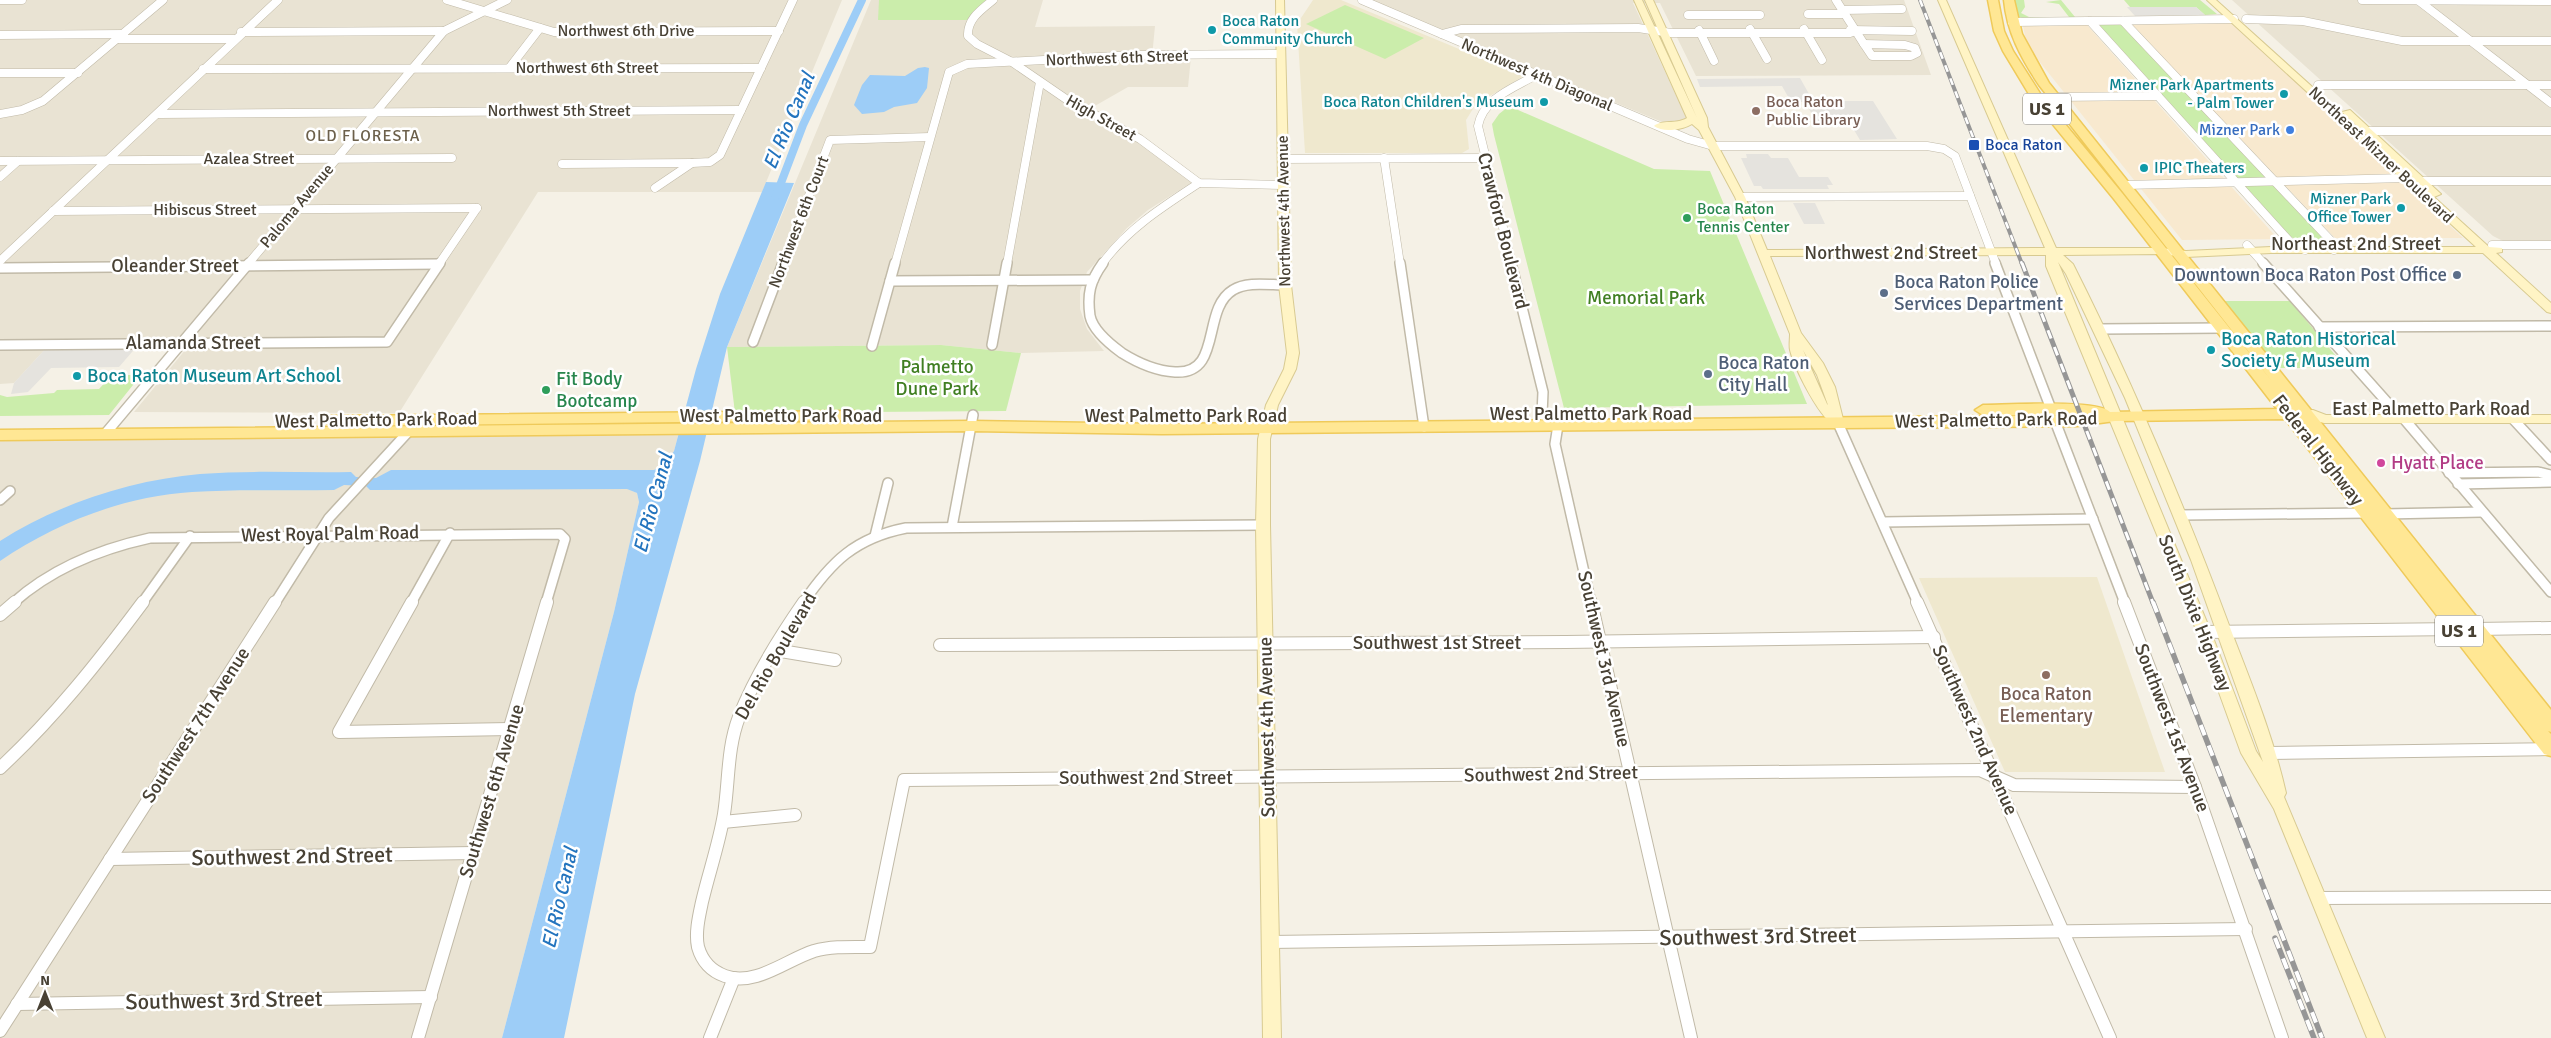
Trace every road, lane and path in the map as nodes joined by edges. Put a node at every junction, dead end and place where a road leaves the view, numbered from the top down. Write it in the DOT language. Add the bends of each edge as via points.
graph roads {
  1 [pos="0,0"];
  2 [pos="22,0"];
  3 [pos="163,0"];
  4 [pos="277,0"];
  5 [pos="448,0"];
  6 [pos="507,0"];
  7 [pos="794,0"];
  8 [pos="993,0"];
  9 [pos="1280,0"];
  10 [pos="1362,0"];
  11 [pos="1388,0"];
  12 [pos="1638,0"];
  13 [pos="1649,0"];
  14 [pos="1836,0"];
  15 [pos="1942,0"];
  16 [pos="2009,0"];
  17 [pos="2211,0"];
  18 [pos="2225,0"];
  19 [pos="2362,0"];
  20 [pos="2419,1"];
  21 [pos="2551,1"];
  22 [pos="1994,5"];
  23 [pos="1902,9"];
  24 [pos="485,11"];
  25 [pos="1389,12"];
  26 [pos="1844,12"];
  27 [pos="1808,14"];
  28 [pos="1688,15"];
  29 [pos="1717,15"];
  30 [pos="1760,15"];
  31 [pos="2246,19"];
  32 [pos="2234,20"];
  33 [pos="2090,21"];
  34 [pos="2123,21"];
  35 [pos="2012,22"];
  36 [pos="540,28"];
  37 [pos="1724,28"];
  38 [pos="1650,29"];
  39 [pos="444,31"];
  40 [pos="779,31"];
  41 [pos="1662,31"];
  42 [pos="1700,31"];
  43 [pos="1752,31"];
  44 [pos="1805,31"];
  45 [pos="1856,31"];
  46 [pos="1912,31"];
  47 [pos="2000,31"];
  48 [pos="241,32"];
  49 [pos="124,34"];
  50 [pos="1442,34"];
  51 [pos="0,35"];
  52 [pos="117,39"];
  53 [pos="234,39"];
  54 [pos="2019,41"];
  55 [pos="2472,41"];
  56 [pos="2551,41"];
  57 [pos="1864,44"];
  58 [pos="1280,54"];
  59 [pos="1767,59"];
  60 [pos="1822,60"];
  61 [pos="1714,61"];
  62 [pos="1012,62"];
  63 [pos="510,67"];
  64 [pos="413,68"];
  65 [pos="761,68"];
  66 [pos="204,69"];
  67 [pos="78,72"];
  68 [pos="0,73"];
  69 [pos="2293,74"];
  70 [pos="1536,75"];
  71 [pos="1040,82"];
  72 [pos="2528,85"];
  73 [pos="2551,85"];
  74 [pos="2318,86"];
  75 [pos="2158,96"];
  76 [pos="2054,97"];
  77 [pos="2332,98"];
  78 [pos="2551,103"];
  79 [pos="741,110"];
  80 [pos="376,112"];
  81 [pos="0,114"];
  82 [pos="159,114"];
  83 [pos="2336,115"];
  84 [pos="1692,119"];
  85 [pos="1659,126"];
  86 [pos="1703,128"];
  87 [pos="2369,131"];
  88 [pos="2551,131"];
  89 [pos="930,137"];
  90 [pos="1713,146"];
  91 [pos="452,158"];
  92 [pos="1384,158"];
  93 [pos="1485,158"];
  94 [pos="337,159"];
  95 [pos="1282,159"];
  96 [pos="0,161"];
  97 [pos="18,161"];
  98 [pos="106,161"];
  99 [pos="692,163"];
  100 [pos="562,164"];
  101 [pos="0,178"];
  102 [pos="2405,178"];
  103 [pos="2423,181"];
  104 [pos="2551,181"];
  105 [pos="2275,182"];
  106 [pos="1199,183"];
  107 [pos="2238,184"];
  108 [pos="1283,185"];
  109 [pos="2125,185"];
  110 [pos="655,188"];
  111 [pos="1970,196"];
  112 [pos="1740,197"];
  113 [pos="294,209"];
  114 [pos="53,211"];
  115 [pos="2292,244"];
  116 [pos="2551,245"];
  117 [pos="2334,247"];
  118 [pos="2488,247"];
  119 [pos="2250,248"];
  120 [pos="2551,249"];
  121 [pos="2305,250"];
  122 [pos="2171,251"];
  123 [pos="1991,252"];
  124 [pos="2018,252"];
  125 [pos="2052,252"];
  126 [pos="1764,253"];
  127 [pos="0,261"];
  128 [pos="439,264"];
  129 [pos="246,266"];
  130 [pos="0,268"];
  131 [pos="1004,280"];
  132 [pos="1093,280"];
  133 [pos="890,281"];
  134 [pos="1285,285"];
  135 [pos="2551,297"];
  136 [pos="2551,309"];
  137 [pos="2551,326"];
  138 [pos="2319,327"];
  139 [pos="2222,328"];
  140 [pos="2100,329"];
  141 [pos="753,342"];
  142 [pos="182,343"];
  143 [pos="0,345"];
  144 [pos="992,345"];
  145 [pos="872,346"];
  146 [pos="2394,410"];
  147 [pos="2551,410"];
  148 [pos="1582,414"];
  149 [pos="2303,414"];
  150 [pos="1542,415"];
  151 [pos="2053,415"];
  152 [pos="2138,415"];
  153 [pos="1834,416"];
  154 [pos="2115,416"];
  155 [pos="2513,419"];
  156 [pos="2551,419"];
  157 [pos="972,420"];
  158 [pos="2405,420"];
  159 [pos="1423,421"];
  160 [pos="1267,422"];
  161 [pos="652,423"];
  162 [pos="0,424"];
  163 [pos="484,425"];
  164 [pos="1558,425"];
  165 [pos="1510,426"];
  166 [pos="110,429"];
  167 [pos="409,431"];
  168 [pos="0,435"];
  169 [pos="2551,460"];
  170 [pos="2449,472"];
  171 [pos="2551,475"];
  172 [pos="888,483"];
  173 [pos="2458,484"];
  174 [pos="10,491"];
  175 [pos="0,500"];
  176 [pos="2482,512"];
  177 [pos="2376,513"];
  178 [pos="2181,515"];
  179 [pos="2093,519"];
  180 [pos="1883,522"];
  181 [pos="1263,525"];
  182 [pos="952,527"];
  183 [pos="450,533"];
  184 [pos="318,535"];
  185 [pos="190,536"];
  186 [pos="875,536"];
  187 [pos="564,543"];
  188 [pos="2551,592"];
  189 [pos="0,615"];
  190 [pos="2551,628"];
  191 [pos="2467,629"];
  192 [pos="2204,632"];
  193 [pos="2224,632"];
  194 [pos="1934,637"];
  195 [pos="1601,642"];
  196 [pos="1265,643"];
  197 [pos="940,645"];
  198 [pos="775,650"];
  199 [pos="835,660"];
  200 [pos="2551,724"];
  201 [pos="510,729"];
  202 [pos="2551,749"];
  203 [pos="2268,753"];
  204 [pos="0,768"];
  205 [pos="1630,773"];
  206 [pos="1994,774"];
  207 [pos="1267,777"];
  208 [pos="2195,787"];
  209 [pos="2281,806"];
  210 [pos="795,814"];
  211 [pos="723,822"];
  212 [pos="473,853"];
  213 [pos="110,859"];
  214 [pos="2551,896"];
  215 [pos="2319,898"];
  216 [pos="2246,928"];
  217 [pos="2064,932"];
  218 [pos="1668,937"];
  219 [pos="1270,942"];
  220 [pos="734,978"];
  221 [pos="431,997"];
  222 [pos="17,1004"];
  223 [pos="0,1031"];
  224 [pos="418,1038"];
  225 [pos="710,1038"];
  226 [pos="1272,1038"];
  227 [pos="1691,1038"];
  228 [pos="2110,1038"];
  229 [pos="2282,1038"];
  230 [pos="2376,1038"];
  1 -- 2 [label="street"];
  3 -- 49 [label="street"];
  4 -- 48 [label="street"];
  5 -- 24 [label="street, Northwest 6th Drive"];
  6 -- 24 [label="street, Paloma Avenue"];
  7 -- 40 [label="street"];
  8 -- 62 [label="street, High Street" via="972,20 968,33 973,41"];
  9 -- 58 [label="main road, Northwest 4th Avenue"];
  10 -- 25 [label="street, Northwest 4th Diagonal"];
  11 -- 25 [label="street"];
  12 -- 38 [label="main road"];
  13 -- 41 [label="main road"];
  14 -- 26 [label="street"];
  15 -- 125 [label="main road"];
  16 -- 35 [label="main road, Federal Highway / US 1"];
  17 -- 32 [label="main road, Northeast Mizner Boulevard"];
  18 -- 31 [label="main road, Northeast Mizner Boulevard"];
  19 -- 20 [label="street"];
  20 -- 21 [label="street"];
  20 -- 55 [label="street"];
  22 -- 35 [label="main road"];
  22 -- 47 [label="main road, Federal Highway / US 1"];
  23 -- 26 [label="street"];
  24 -- 36 [label="street, Northwest 6th Drive"];
  24 -- 39 [label="street, Paloma Avenue"];
  25 -- 50 [label="street, Northwest 4th Diagonal"];
  26 -- 27 [label="street"];
  26 -- 45 [label="street"];
  28 -- 29 [label="street"];
  29 -- 30 [label="street"];
  29 -- 37 [label="street"];
  31 -- 55 [label="street" via="2303,21 2395,41"];
  31 -- 74 [label="main road, Northeast Mizner Boulevard"];
  32 -- 34 [label="street"];
  32 -- 69 [label="main road, Northeast Mizner Boulevard"];
  33 -- 34 [label="street"];
  33 -- 35 [label="street"];
  33 -- 75 [label="street"];
  34 -- 105 [label="street"];
  35 -- 54 [label="main road, Federal Highway / US 1"];
  36 -- 40 [label="street, Northwest 6th Drive" via="567,32"];
  36 -- 63 [label="street"];
  37 -- 42 [label="street"];
  37 -- 43 [label="street"];
  38 -- 41 [label="street"];
  38 -- 50 [label="street" via="1461,29"];
  38 -- 84 [label="main road"];
  39 -- 48 [label="street"];
  39 -- 64 [label="street, Paloma Avenue"];
  40 -- 65 [label="street"];
  41 -- 42 [label="street"];
  41 -- 86 [label="main road" via="1702,118"];
  42 -- 61 [label="street"];
  43 -- 44 [label="street"];
  43 -- 59 [label="street"];
  44 -- 45 [label="street"];
  44 -- 60 [label="street"];
  45 -- 46 [label="street"];
  45 -- 57 [label="street"];
  47 -- 54 [label="main road"];
  47 -- 122 [label="main road, Federal Highway / US 1" via="2014,63 2036,96"];
  48 -- 53 [label="street"];
  49 -- 51 [label="street"];
  49 -- 52 [label="street"];
  50 -- 70 [label="street, Northwest 4th Diagonal"];
  52 -- 53 [label="street"];
  52 -- 67 [label="street"];
  53 -- 66 [label="street"];
  54 -- 76 [label="main road, Federal Highway / US 1"];
  55 -- 56 [label="street"];
  55 -- 72 [label="street"];
  57 -- 57 [label="street" via="1906,45 1917,53 1911,56 1872,56"];
  58 -- 62 [label="street, Northwest 6th Street" via="1136,55"];
  58 -- 95 [label="main road, Northwest 4th Avenue"];
  62 -- 71 [label="street, High Street"];
  62 -- 89 [label="street, Northwest 6th Street" via="967,64 949,72"];
  63 -- 64 [label="street, Northwest 6th Street"];
  63 -- 65 [label="street, Northwest 6th Street"];
  64 -- 66 [label="street, Northwest 6th Street"];
  64 -- 80 [label="street, Paloma Avenue"];
  65 -- 79 [label="street"];
  66 -- 82 [label="street"];
  67 -- 68 [label="street"];
  67 -- 81 [label="street" via="44,101"];
  69 -- 77 [label="main road"];
  69 -- 83 [label="main road, Northeast Mizner Boulevard"];
  70 -- 85 [label="street, Northwest 4th Diagonal"];
  70 -- 93 [label="street, Crawford Boulevard" via="1495,100 1482,112 1478,126"];
  71 -- 106 [label="street, High Street" via="1140,139"];
  71 -- 131 [label="street"];
  72 -- 73 [label="street"];
  72 -- 74 [label="street"];
  72 -- 78 [label="street"];
  74 -- 77 [label="main road, Northeast Mizner Boulevard"];
  75 -- 76 [label="street"];
  75 -- 107 [label="street"];
  76 -- 109 [label="main road, Federal Highway / US 1"];
  77 -- 87 [label="main road, Northeast Mizner Boulevard"];
  79 -- 80 [label="street, Northwest 5th Street"];
  79 -- 99 [label="street" via="720,155 710,162"];
  80 -- 82 [label="street, Northwest 5th Street"];
  80 -- 94 [label="street, Paloma Avenue"];
  82 -- 98 [label="street"];
  83 -- 87 [label="main road"];
  83 -- 102 [label="main road, Northeast Mizner Boulevard"];
  84 -- 85 [label="main road" via="1681,126"];
  84 -- 86 [label="main road"];
  85 -- 90 [label="street, Northwest 4th Diagonal"];
  86 -- 90 [label="main road"];
  87 -- 88 [label="street"];
  87 -- 103 [label="main road, Northeast Mizner Boulevard"];
  89 -- 133 [label="street"];
  89 -- 141 [label="street, Northwest 6th Court" via="830,140"];
  90 -- 111 [label="street, Southwest 1st Avenue" via="1936,147 1956,156"];
  90 -- 112 [label="main road"];
  91 -- 94 [label="street, Azalea Street"];
  92 -- 93 [label="street"];
  92 -- 95 [label="street"];
  92 -- 159 [label="street"];
  93 -- 150 [label="street, Crawford Boulevard" via="1543,392"];
  94 -- 98 [label="street, Azalea Street"];
  94 -- 113 [label="street, Paloma Avenue"];
  95 -- 108 [label="main road, Northwest 4th Avenue"];
  96 -- 97 [label="street, Azalea Street"];
  97 -- 98 [label="street, Azalea Street"];
  97 -- 101 [label="street"];
  98 -- 114 [label="street"];
  99 -- 100 [label="street"];
  99 -- 110 [label="street"];
  102 -- 105 [label="street"];
  102 -- 118 [label="main road, Northeast Mizner Boulevard"];
  103 -- 104 [label="street"];
  103 -- 118 [label="main road, Northeast Mizner Boulevard"];
  105 -- 107 [label="street"];
  105 -- 117 [label="street"];
  106 -- 108 [label="street"];
  106 -- 132 [label="street" via="1134,228 1108,255"];
  107 -- 109 [label="street"];
  107 -- 115 [label="street"];
  108 -- 134 [label="main road, Northwest 4th Avenue"];
  109 -- 122 [label="main road, Federal Highway / US 1"];
  111 -- 112 [label="street"];
  111 -- 123 [label="street, Southwest 1st Avenue"];
  112 -- 126 [label="main road"];
  113 -- 114 [label="street, Hibiscus Street"];
  113 -- 128 [label="street, Hibiscus Street" via="477,208"];
  113 -- 129 [label="street, Paloma Avenue"];
  114 -- 127 [label="street"];
  115 -- 117 [label="main road, Northeast 2nd Street"];
  115 -- 119 [label="main road, Northeast 2nd Street"];
  115 -- 121 [label="street"];
  116 -- 118 [label="street, Northeast 2nd Street"];
  117 -- 118 [label="main road, Northeast 2nd Street"];
  117 -- 121 [label="street, Northeast 2nd Street"];
  118 -- 120 [label="street, Northeast 2nd Street"];
  118 -- 135 [label="main road, Northeast Mizner Boulevard"];
  118 -- 136 [label="main road, Northeast Mizner Boulevard"];
  119 -- 121 [label="street, Northeast 2nd Street"];
  119 -- 122 [label="main road, Northeast 2nd Street"];
  119 -- 138 [label="street"];
  122 -- 125 [label="main road, Northeast 2nd Street"];
  122 -- 139 [label="main road, Federal Highway / US 1"];
  122 -- 149 [label="main road, Federal Highway / US 1"];
  123 -- 124 [label="main road, Northwest 2nd Street"];
  123 -- 126 [label="main road, Northwest 2nd Street"];
  123 -- 151 [label="street, Southwest 1st Avenue"];
  124 -- 125 [label="main road, Northeast 2nd Street"];
  125 -- 140 [label="main road, South Dixie Highway" via="2067,264"];
  125 -- 154 [label="main road, South Dixie Highway" via="2052,266"];
  126 -- 153 [label="main road" via="1796,334 1796,349 1822,406"];
  128 -- 129 [label="street, Oleander Street"];
  128 -- 142 [label="street, Alamanda Street" via="387,342"];
  129 -- 130 [label="street, Oleander Street"];
  129 -- 142 [label="street, Paloma Avenue"];
  131 -- 132 [label="street"];
  131 -- 133 [label="street"];
  131 -- 144 [label="street"];
  132 -- 134 [label="street" via="1087,310 1105,339 1140,362 1180,372 1203,362 1219,304 1231,291 1245,286"];
  133 -- 145 [label="street"];
  134 -- 160 [label="main road, Northwest 4th Avenue" via="1293,358"];
  137 -- 138 [label="street"];
  138 -- 146 [label="street"];
  139 -- 140 [label="street"];
  139 -- 149 [label="main road, Federal Highway / US 1"];
  140 -- 152 [label="main road, South Dixie Highway"];
  142 -- 143 [label="street, Alamanda Street"];
  142 -- 166 [label="street, Paloma Avenue"];
  146 -- 147 [label="main road, East Palmetto Park Road"];
  146 -- 149 [label="main road, East Palmetto Park Road" via="2317,409"];
  148 -- 150 [label="main road, West Palmetto Park Road"];
  148 -- 153 [label="main road, West Palmetto Park Road"];
  148 -- 164 [label="main road"];
  149 -- 152 [label="main road, East Palmetto Park Road"];
  149 -- 158 [label="main road, East Palmetto Park Road" via="2324,419"];
  149 -- 177 [label="main road, Federal Highway / US 1"];
  150 -- 159 [label="main road, West Palmetto Park Road"];
  150 -- 165 [label="main road"];
  151 -- 153 [label="main road, West Palmetto Park Road"];
  151 -- 154 [label="main road, West Palmetto Park Road" via="2083,421"];
  151 -- 179 [label="street, Southwest 1st Avenue"];
  152 -- 154 [label="main road, East Palmetto Park Road"];
  152 -- 178 [label="main road, South Dixie Highway"];
  153 -- 164 [label="main road, West Palmetto Park Road"];
  153 -- 180 [label="street, Southwest 2nd Avenue"];
  154 -- 192 [label="main road, South Dixie Highway"];
  155 -- 156 [label="main road, East Palmetto Park Road"];
  155 -- 158 [label="main road, East Palmetto Park Road"];
  155 -- 169 [label="street"];
  157 -- 160 [label="main road, West Palmetto Park Road" via="1162,429"];
  157 -- 161 [label="main road, West Palmetto Park Road"];
  157 -- 182 [label="street"];
  158 -- 170 [label="street"];
  159 -- 160 [label="main road, West Palmetto Park Road"];
  159 -- 165 [label="main road, West Palmetto Park Road"];
  160 -- 181 [label="main road, Southwest 4th Avenue"];
  161 -- 163 [label="main road, West Palmetto Park Road"];
  161 -- 163 [label="main road, West Palmetto Park Road" via="556,418 543,424"];
  162 -- 166 [label="main road, West Palmetto Park Road"];
  163 -- 166 [label="main road, West Palmetto Park Road"];
  163 -- 167 [label="main road, West Palmetto Park Road"];
  164 -- 165 [label="main road, West Palmetto Park Road"];
  164 -- 195 [label="street, Southwest 3rd Avenue" via="1555,444"];
  166 -- 167 [label="main road, West Palmetto Park Road"];
  166 -- 168 [label="main road, West Palmetto Park Road"];
  167 -- 184 [label="street, Southwest 7th Avenue" via="345,498"];
  170 -- 171 [label="street" via="2538,472"];
  170 -- 173 [label="street"];
  171 -- 173 [label="street"];
  172 -- 186 [label="street"];
  173 -- 176 [label="street"];
  174 -- 175 [label="street"];
  176 -- 177 [label="street"];
  176 -- 188 [label="street"];
  177 -- 178 [label="street"];
  177 -- 191 [label="main road, Federal Highway / US 1"];
  177 -- 191 [label="main road, Federal Highway / US 1" via="2439,604"];
  178 -- 193 [label="main road, South Dixie Highway"];
  179 -- 180 [label="street"];
  179 -- 208 [label="street, Southwest 1st Avenue"];
  180 -- 194 [label="street, Southwest 2nd Avenue"];
  181 -- 182 [label="street"];
  181 -- 196 [label="main road, Southwest 4th Avenue"];
  182 -- 186 [label="street, Del Rio Boulevard" via="906,528"];
  183 -- 184 [label="street, West Royal Palm Road"];
  183 -- 187 [label="street, West Royal Palm Road" via="551,532 560,534 565,539"];
  183 -- 201 [label="street" via="339,732"];
  184 -- 185 [label="street, West Royal Palm Road"];
  184 -- 213 [label="street, Southwest 7th Avenue"];
  185 -- 189 [label="street, West Royal Palm Road" via="139,540 91,554 41,581"];
  185 -- 204 [label="street" via="74,690 34,736"];
  186 -- 198 [label="street, Del Rio Boulevard" via="852,548 833,564 800,607"];
  187 -- 201 [label="street, Southwest 6th Avenue"];
  190 -- 191 [label="street"];
  191 -- 193 [label="street"];
  191 -- 200 [label="main road, US 1" via="2496,654"];
  191 -- 202 [label="main road, Federal Highway / US 1"];
  192 -- 193 [label="street"];
  192 -- 209 [label="main road, South Dixie Highway" via="2249,753"];
  193 -- 203 [label="main road, South Dixie Highway"];
  194 -- 195 [label="street, Southwest 1st Street"];
  194 -- 206 [label="street, Southwest 2nd Avenue"];
  195 -- 196 [label="street, Southwest 1st Street"];
  195 -- 205 [label="street, Southwest 3rd Avenue"];
  196 -- 197 [label="street, Southwest 1st Street"];
  196 -- 207 [label="main road, Southwest 4th Avenue"];
  198 -- 199 [label="street"];
  198 -- 211 [label="street, Del Rio Boulevard" via="737,721 732,738"];
  201 -- 212 [label="street, Southwest 6th Avenue"];
  202 -- 203 [label="street"];
  203 -- 209 [label="main road, South Dixie Highway"];
  205 -- 206 [label="street, Southwest 2nd Street" via="1980,770"];
  205 -- 207 [label="street, Southwest 2nd Street"];
  205 -- 218 [label="street, Southwest 3rd Avenue"];
  206 -- 208 [label="street, Southwest 2nd Street" via="2014,785"];
  206 -- 217 [label="street, Southwest 2nd Avenue"];
  207 -- 219 [label="main road, Southwest 4th Avenue"];
  207 -- 220 [label="street, Southwest 2nd Street" via="904,780 870,947 815,950 761,976"];
  208 -- 216 [label="street, Southwest 1st Avenue"];
  209 -- 215 [label="main road, South Dixie Highway"];
  210 -- 211 [label="street"];
  211 -- 220 [label="street, Del Rio Boulevard" via="696,941 698,952 707,966 722,976"];
  212 -- 213 [label="street, Southwest 2nd Street"];
  212 -- 221 [label="street, Southwest 6th Avenue"];
  213 -- 222 [label="street, Southwest 7th Avenue"];
  214 -- 215 [label="street"];
  215 -- 230 [label="main road, South Dixie Highway"];
  216 -- 217 [label="street, Southwest 3rd Street"];
  216 -- 229 [label="street, Southwest 1st Avenue"];
  217 -- 218 [label="street, Southwest 3rd Street"];
  217 -- 228 [label="street, Southwest 2nd Avenue"];
  218 -- 219 [label="street, Southwest 3rd Street"];
  218 -- 227 [label="street, Southwest 3rd Avenue"];
  219 -- 226 [label="main road, Southwest 4th Avenue"];
  220 -- 225 [label="street"];
  221 -- 222 [label="street, Southwest 3rd Street"];
  221 -- 224 [label="street, Southwest 6th Avenue"];
  222 -- 223 [label="street, Southwest 7th Avenue"];
}
